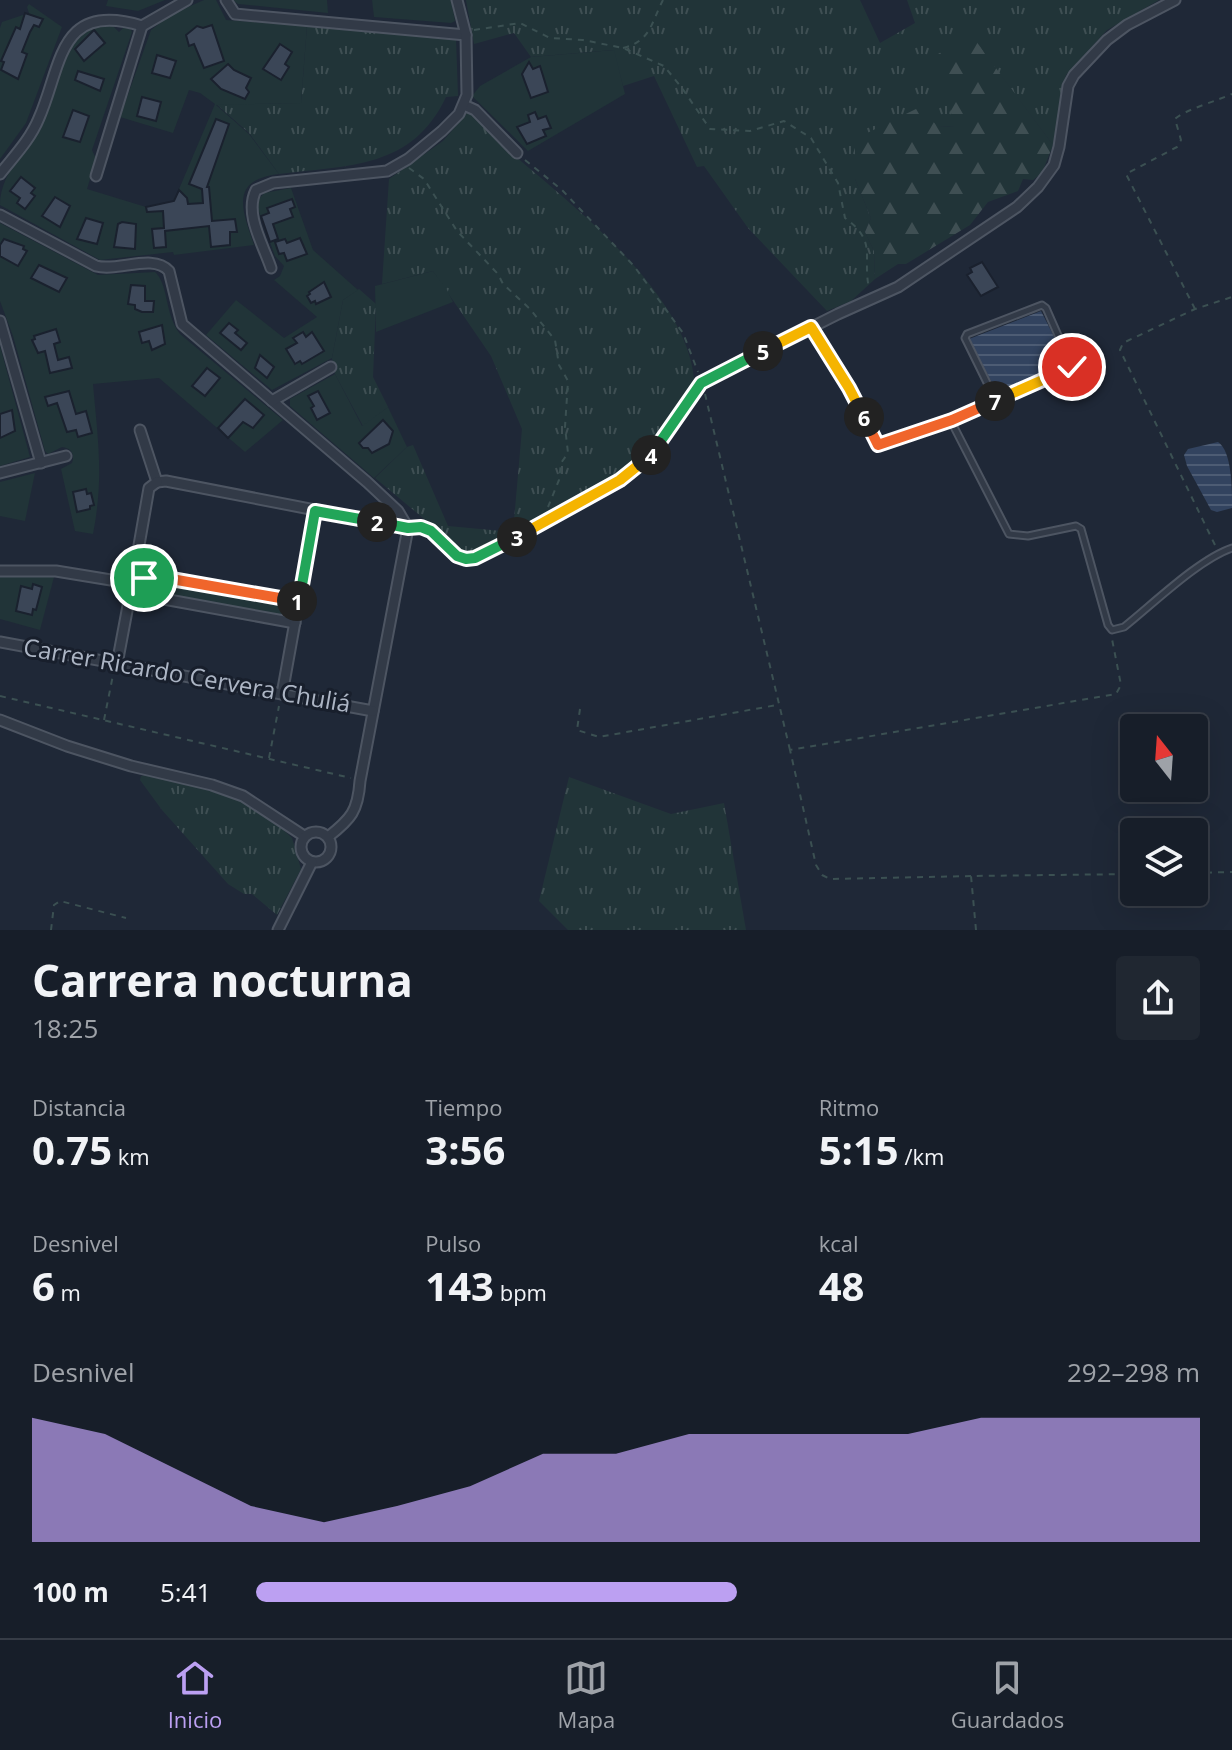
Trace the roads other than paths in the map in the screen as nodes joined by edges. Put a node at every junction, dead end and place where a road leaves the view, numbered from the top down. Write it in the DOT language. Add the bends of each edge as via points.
graph roads {
  1 [pos="187,0"];
  2 [pos="226,0"];
  3 [pos="457,0"];
  4 [pos="1175,0"];
  5 [pos="142,26"];
  6 [pos="466,35"];
  7 [pos="464,105"];
  8 [pos="517,153"];
  9 [pos="0,174"];
  10 [pos="96,176"];
  11 [pos="0,215"];
  12 [pos="271,268"];
  13 [pos="0,321"];
  14 [pos="331,367"];
  15 [pos="272,401"];
  16 [pos="996,401"];
  17 [pos="140,430"];
  18 [pos="66,456"];
  19 [pos="41,463"];
  20 [pos="0,473"];
  21 [pos="157,482"];
  22 [pos="315,511"];
  23 [pos="406,523"];
  24 [pos="1232,548"];
  25 [pos="457,556"];
  26 [pos="135,568"];
  27 [pos="0,571"];
  28 [pos="144,575"];
  29 [pos="117,581"];
  30 [pos="133,594"];
  31 [pos="299,602"];
  32 [pos="295,623"];
  33 [pos="0,642"];
  34 [pos="115,668"];
  35 [pos="281,699"];
  36 [pos="373,711"];
  37 [pos="0,720"];
  38 [pos="304,836"];
  39 [pos="328,837"];
  40 [pos="312,862"];
  41 [pos="278,930"];
  1 -- 5 [label="street"];
  2 -- 6 [label="street" via="235,14"];
  3 -- 6 [label="street"];
  4 -- 25 [label="street" via="1127,25 1074,75 1054,165 1028,197 987,230 871,300 701,383 652,454 620,480 475,558"];
  5 -- 9 [label="street" via="123,16 97,14 73,26 63,41 39,117"];
  5 -- 10 [label="street"];
  6 -- 7 [label="street"];
  7 -- 8 [label="street"];
  7 -- 12 [label="street" via="402,164 380,172 273,183 256,190 252,214"];
  11 -- 15 [label="street" via="96,266 164,265 182,324"];
  13 -- 19 [label="street"];
  14 -- 15 [label="street"];
  15 -- 23 [label="street" via="367,482"];
  16 -- 16 [label="lane" via="1072,367 1042,305 965,338"];
  16 -- 24 [label="lane" via="952,420 1009,534 1081,529 1108,625 1115,630"];
  17 -- 21 [label="street"];
  18 -- 19 [label="street"];
  19 -- 20 [label="street"];
  21 -- 22 [label="street"];
  21 -- 26 [label="street" via="149,488"];
  22 -- 23 [label="street"];
  22 -- 31 [label="street"];
  23 -- 36 [label="street"];
  26 -- 28 [label="street"];
  26 -- 29 [label="street" via="122,571"];
  27 -- 29 [label="street" via="56,571"];
  28 -- 30 [label="street" via="144,586"];
  28 -- 31 [label="street"];
  29 -- 30 [label="street" via="120,590"];
  30 -- 32 [label="street"];
  30 -- 34 [label="street"];
  31 -- 32 [label="street"];
  32 -- 35 [label="street"];
  33 -- 34 [label="street, Carrer Ricardo Cervera Chuliá"];
  34 -- 35 [label="street, Carrer Ricardo Cervera Chuliá"];
  35 -- 36 [label="street, Carrer Ricardo Cervera Chuliá"];
  36 -- 39 [label="street" via="358,804"];
  37 -- 38 [label="street" via="67,746 243,796"];
  38 -- 39 [label="street" via="320,832"];
  38 -- 40 [label="street" via="301,853"];
  39 -- 40 [label="street" via="329,855"];
  40 -- 41 [label="street"];
}
